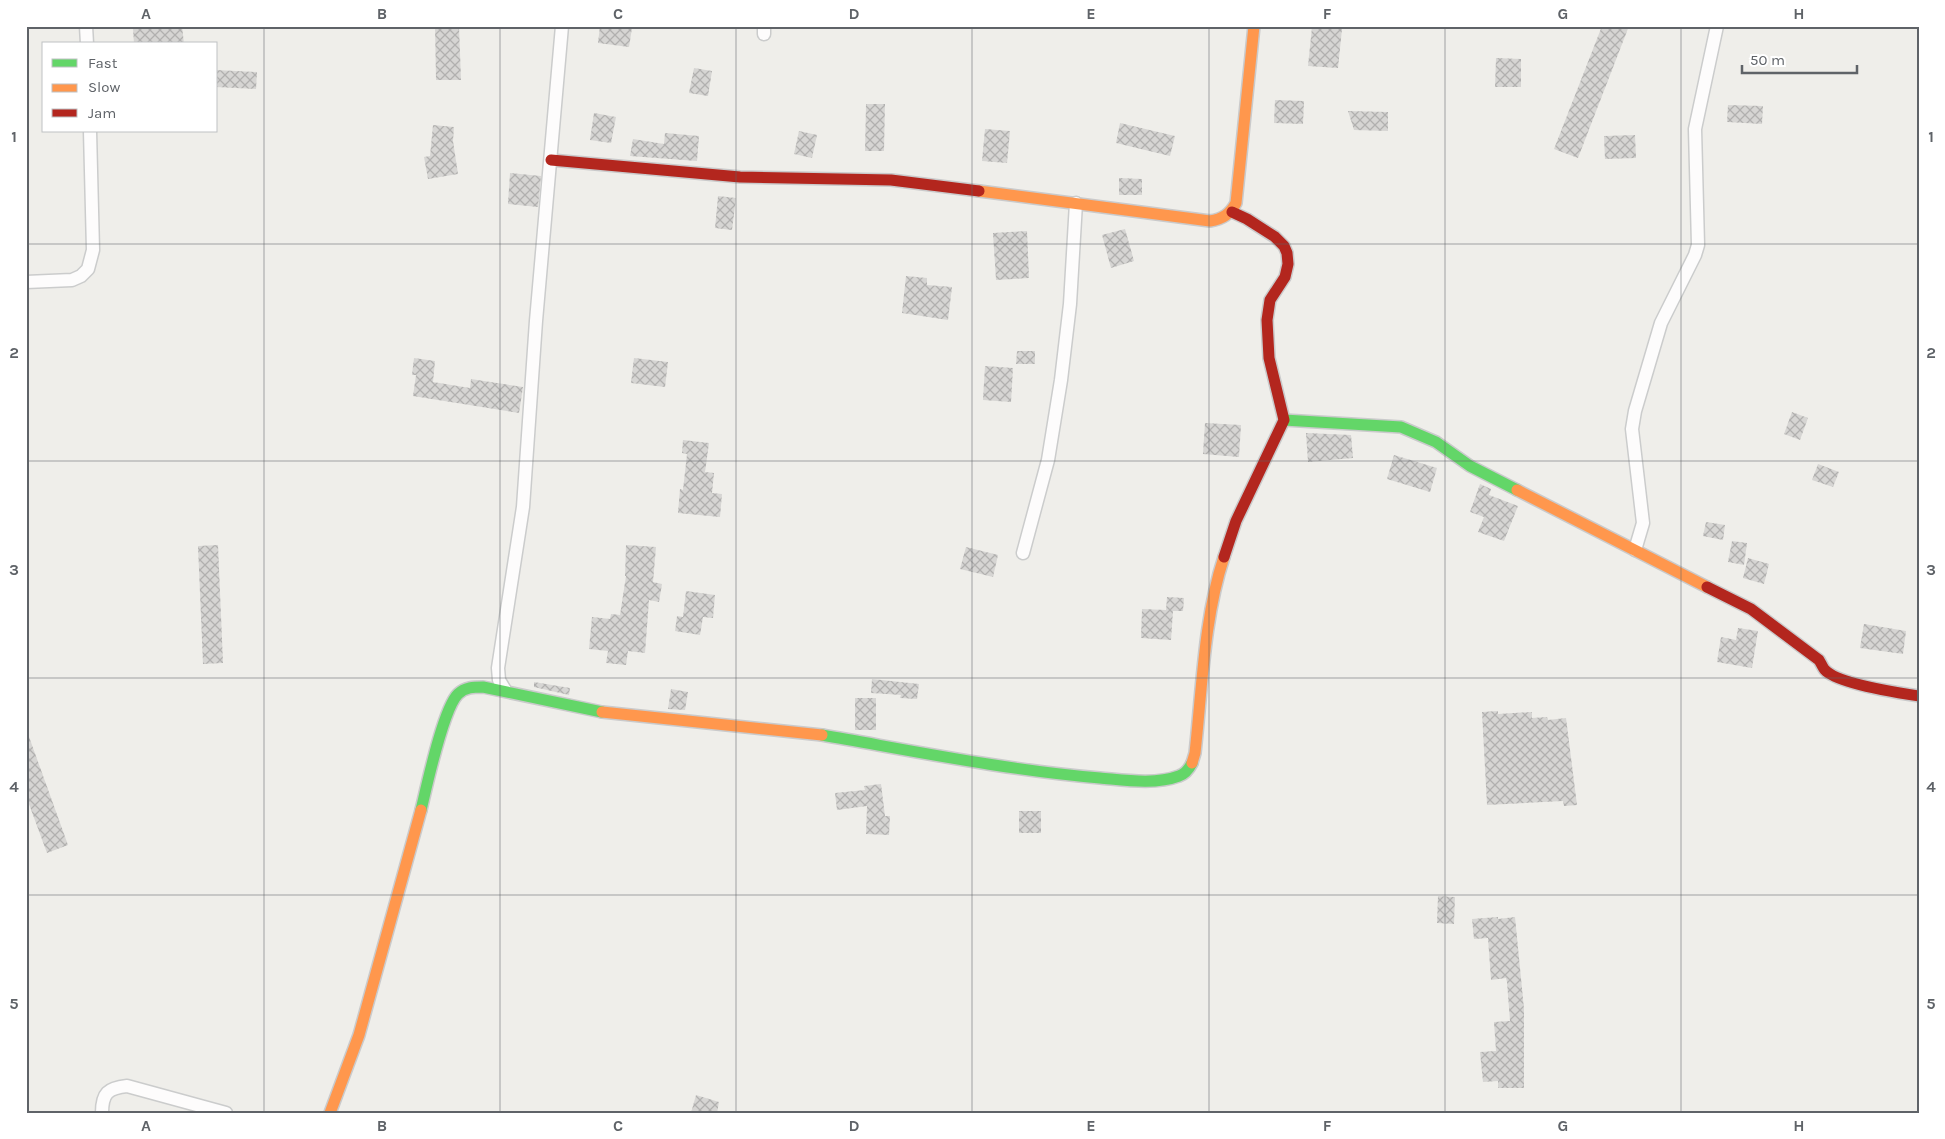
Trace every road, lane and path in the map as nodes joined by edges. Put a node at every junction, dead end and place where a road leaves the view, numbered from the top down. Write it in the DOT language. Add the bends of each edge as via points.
graph roads {
  1 [pos="86,26"];
  2 [pos="562,26"];
  3 [pos="1254,26"];
  4 [pos="1717,26"];
  5 [pos="87,42"];
  6 [pos="90,132"];
  7 [pos="551,160"];
  8 [pos="1076,203"];
  9 [pos="1232,212"];
  10 [pos="26,282"];
  11 [pos="1284,420"];
  12 [pos="1635,550"];
  13 [pos="1023,553"];
  14 [pos="505,690"];
  15 [pos="1919,696"];
  16 [pos="102,1113"];
  17 [pos="226,1113"];
  18 [pos="330,1113"];
  1 -- 5 [label="street"];
  2 -- 7 [label="street"];
  3 -- 9 [label="street" via="1236,203"];
  4 -- 12 [label="street" via="1695,129 1696,255 1662,323 1632,429 1644,524"];
  6 -- 10 [label="street" via="93,250 88,269 72,280"];
  7 -- 8 [label="street" via="740,177 891,180"];
  7 -- 14 [label="street" via="523,507 498,668 499,680"];
  8 -- 9 [label="street" via="1210,221"];
  8 -- 13 [label="street" via="1070,304 1061,380 1048,460"];
  9 -- 11 [label="street" via="1275,237 1287,254 1285,277 1270,300 1267,320 1269,358"];
  11 -- 12 [label="street" via="1401,427 1423,435 1470,466"];
  11 -- 14 [label="street" via="1224,552 1211,612 1195,753 1187,772 1178,776 1120,779 1008,768 772,728 608,714"];
  12 -- 15 [label="street" via="1751,609 1819,660 1826,671 1845,679"];
  14 -- 18 [label="street" via="474,686 463,689 448,709 359,1034"];
  16 -- 17 [label="street" via="106,1092 127,1086"];
}
